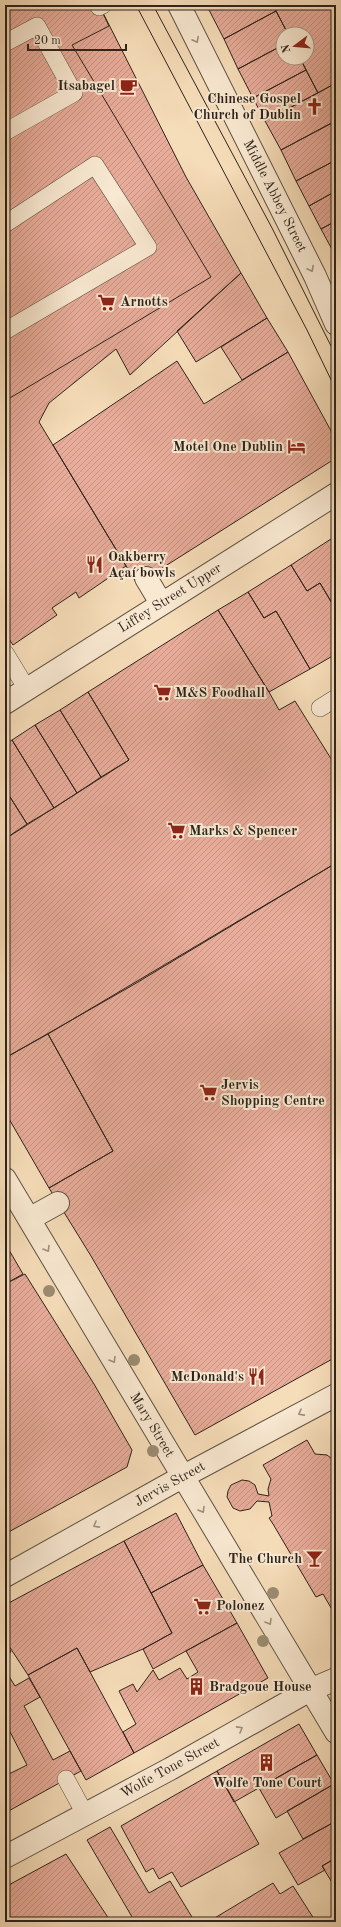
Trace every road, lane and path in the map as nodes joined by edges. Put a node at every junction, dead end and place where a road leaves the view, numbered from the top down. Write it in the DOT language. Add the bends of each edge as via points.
graph roads {
  1 [pos="179,5"];
  2 [pos="5,43"];
  3 [pos="5,132"];
  4 [pos="5,224"];
  5 [pos="336,324"];
  6 [pos="5,332"];
  7 [pos="336,494"];
  8 [pos="146,578"];
  9 [pos="161,603"];
  10 [pos="5,653"];
  11 [pos="27,689"];
  12 [pos="336,698"];
  13 [pos="5,702"];
  14 [pos="320,708"];
  15 [pos="5,1179"];
  16 [pos="58,1203"];
  17 [pos="29,1219"];
  18 [pos="336,1395"];
  19 [pos="182,1476"];
  20 [pos="5,1576"];
  21 [pos="336,1679"];
  22 [pos="310,1690"];
  23 [pos="336,1732"];
  24 [pos="66,1780"];
  25 [pos="85,1814"];
  26 [pos="5,1857"];
  1 -- 5 [label="street, Middle Abbey Street, one-way" via="315,276"];
  2 -- 3 [label="lane" via="37,26 74,93"];
  4 -- 6 [label="lane" via="94,165 148,247"];
  7 -- 9 [label="street, Liffey Street Upper"];
  8 -- 9 [label="street"];
  9 -- 11 [label="street, Liffey Street Upper"];
  10 -- 11 [label="lane"];
  11 -- 13 [label="street, Liffey Street Upper"];
  12 -- 14 [label="lane"];
  15 -- 17 [label="street, Mary Street"];
  16 -- 17 [label="street"];
  17 -- 19 [label="street, Mary Street, one-way"];
  18 -- 19 [label="street, Jervis Street, one-way"];
  19 -- 20 [label="street, Jervis Street, one-way"];
  19 -- 22 [label="street, Mary Street, one-way"];
  21 -- 22 [label="street, Wolfe Tone Street"];
  22 -- 23 [label="street, Mary Street"];
  25 -- 22 [label="street, Wolfe Tone Street, one-way"];
  24 -- 25 [label="lane"];
  25 -- 26 [label="street, Wolfe Tone Street"];
}
